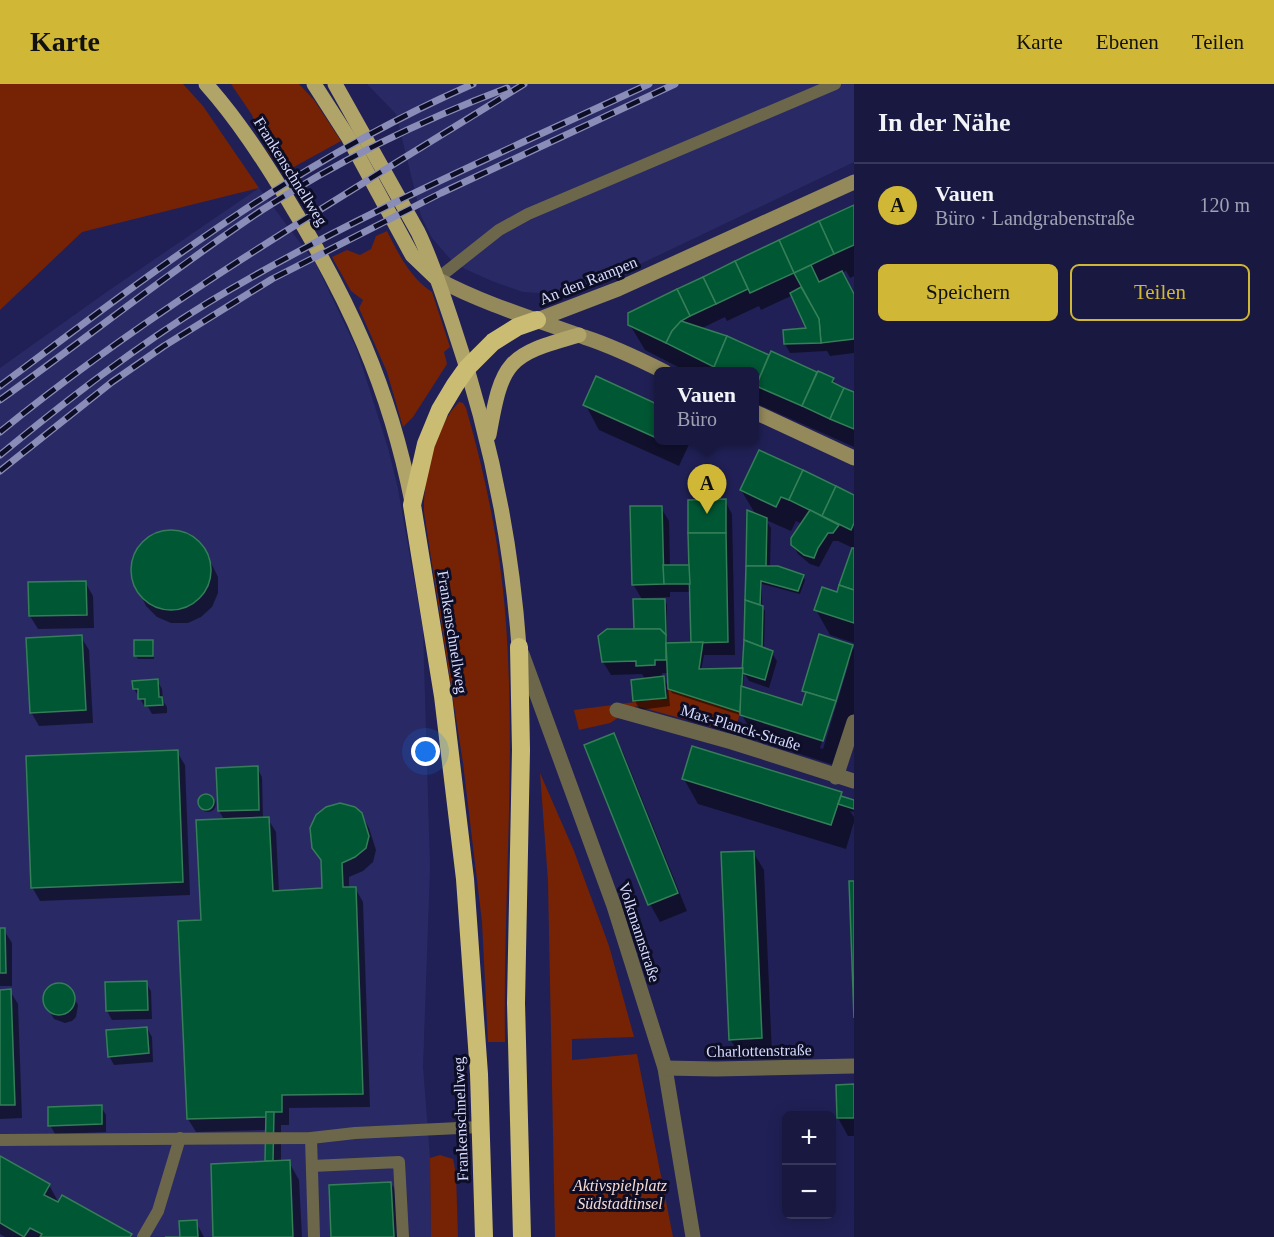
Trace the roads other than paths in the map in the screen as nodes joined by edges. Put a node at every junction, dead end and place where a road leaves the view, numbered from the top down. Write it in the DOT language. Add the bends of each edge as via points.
graph roads {
  1 [pos="206,84"];
  2 [pos="314,84"];
  3 [pos="335,84"];
  4 [pos="835,84"];
  5 [pos="854,182"];
  6 [pos="437,279"];
  7 [pos="537,320"];
  8 [pos="579,335"];
  9 [pos="654,367"];
  10 [pos="468,368"];
  11 [pos="759,414"];
  12 [pos="488,441"];
  13 [pos="854,458"];
  14 [pos="412,505"];
  15 [pos="519,647"];
  16 [pos="617,710"];
  17 [pos="854,722"];
  18 [pos="837,777"];
  19 [pos="854,781"];
  20 [pos="854,1066"];
  21 [pos="665,1068"];
  22 [pos="480,1127"];
  23 [pos="180,1138"];
  24 [pos="311,1138"];
  25 [pos="0,1140"];
  26 [pos="312,1166"];
  27 [pos="143,1237"];
  28 [pos="314,1237"];
  29 [pos="403,1237"];
  30 [pos="484,1237"];
  31 [pos="522,1237"];
  32 [pos="693,1237"];
  1 -- 14 [label="main road, Frankenschnellweg" via="239,123 265,163 350,310 392,418"];
  2 -- 6 [label="main road" via="348,137 412,255"];
  3 -- 6 [label="main road" via="418,232"];
  4 -- 6 [label="lane" via="528,214 499,230"];
  5 -- 7 [label="main road, An den Rampen" via="610,293"];
  6 -- 7 [label="main road, An den Rampen" via="499,308"];
  6 -- 10 [label="main road"];
  7 -- 8 [label="main road"];
  7 -- 10 [label="highway" via="504,334"];
  8 -- 9 [label="main road"];
  8 -- 12 [label="main road" via="534,348 512,364 501,381"];
  10 -- 12 [label="main road"];
  10 -- 14 [label="highway" via="430,433"];
  11 -- 13 [label="main road"];
  12 -- 15 [label="main road" via="506,535"];
  14 -- 22 [label="highway, Frankenschnellweg" via="443,696 465,879"];
  15 -- 21 [label="street, Volkmannstraße" via="614,906"];
  15 -- 31 [label="highway" via="516,1003"];
  16 -- 18 [label="street, Max-Planck-Straße"];
  17 -- 18 [label="street"];
  18 -- 19 [label="street, Max-Planck-Straße"];
  20 -- 21 [label="street, Charlottenstraße"];
  21 -- 32 [label="street, Volkmannstraße"];
  22 -- 24 [label="lane"];
  22 -- 30 [label="highway, Frankenschnellweg"];
  23 -- 24 [label="lane"];
  23 -- 25 [label="lane"];
  23 -- 27 [label="lane" via="158,1211"];
  24 -- 26 [label="lane"];
  26 -- 28 [label="lane"];
  26 -- 29 [label="lane" via="399,1162"];
}
